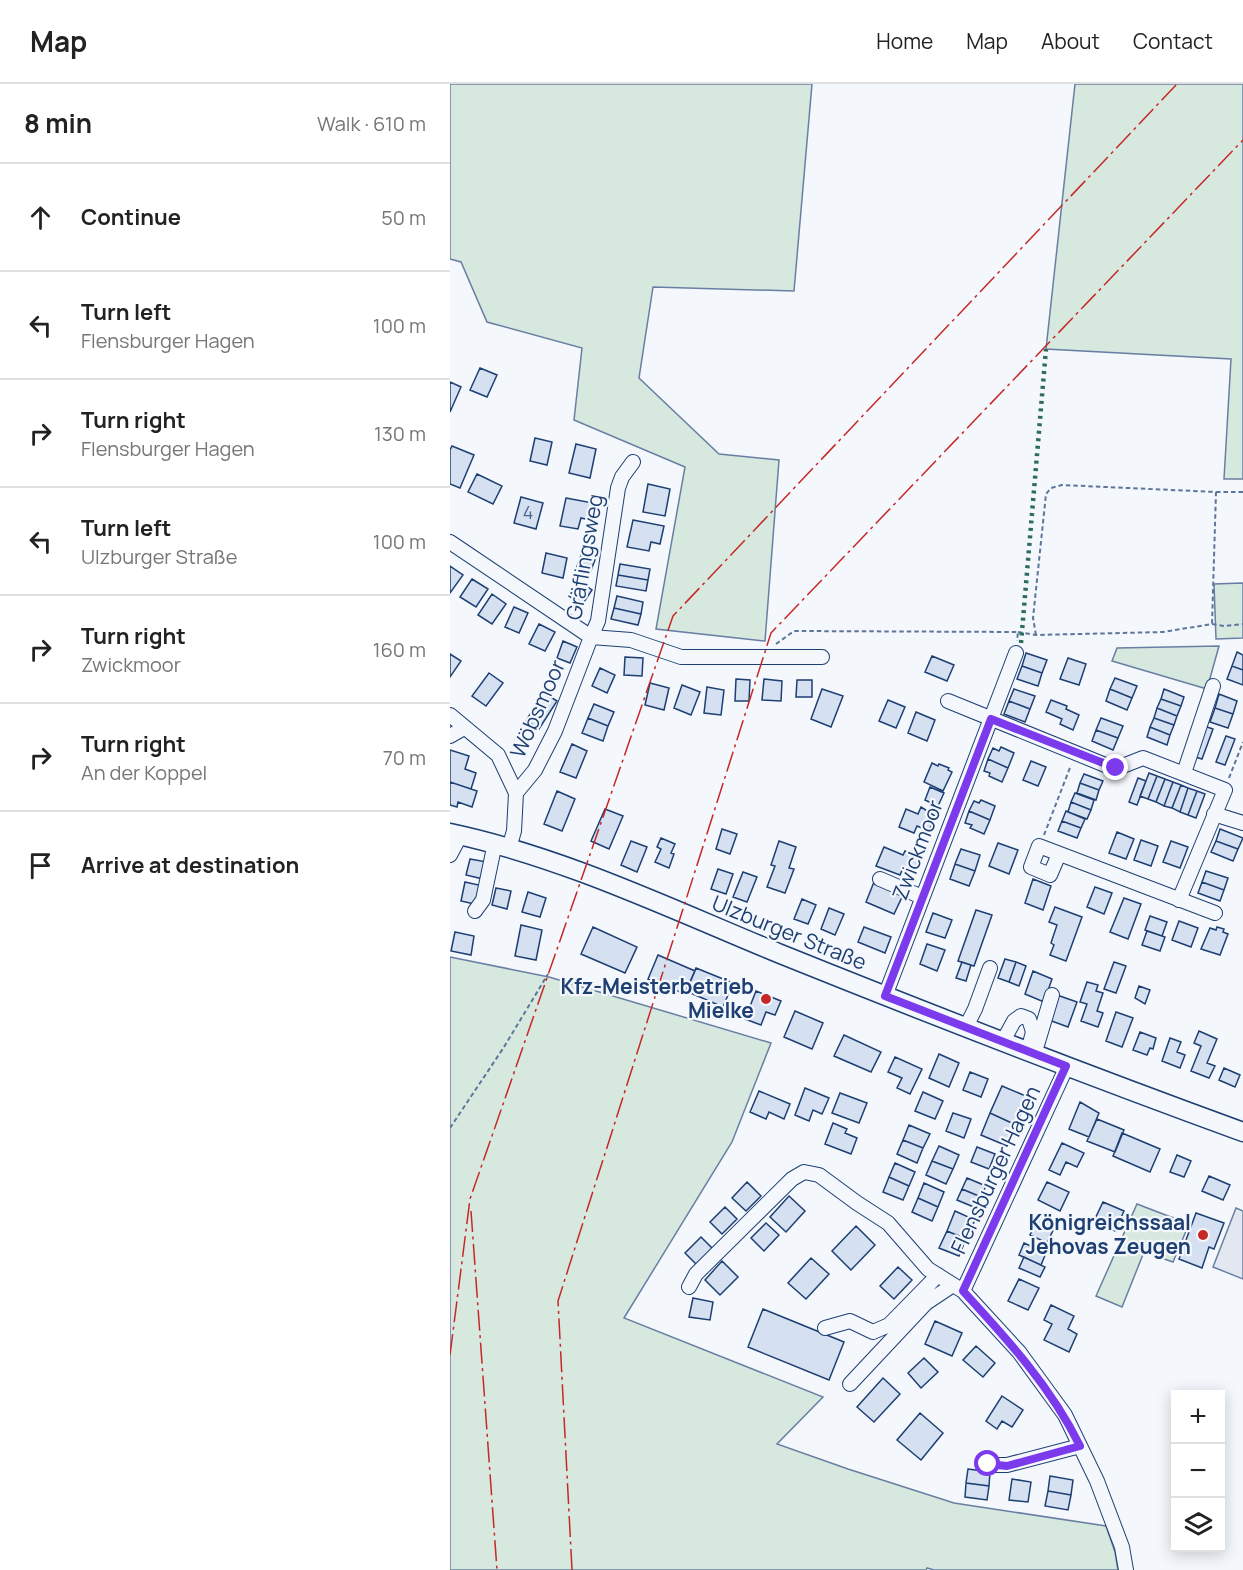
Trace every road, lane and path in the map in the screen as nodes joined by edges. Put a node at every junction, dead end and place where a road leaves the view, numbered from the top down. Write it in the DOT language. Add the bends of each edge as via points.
graph roads {
  1 [pos="633,462"];
  2 [pos="1216,492"];
  3 [pos="1243,492"];
  4 [pos="450,542"];
  5 [pos="1212,624"];
  6 [pos="1243,624"];
  7 [pos="1018,632"];
  8 [pos="1036,635"];
  9 [pos="591,637"];
  10 [pos="1016,654"];
  11 [pos="759,657"];
  12 [pos="822,657"];
  13 [pos="1213,686"];
  14 [pos="948,701"];
  15 [pos="450,716"];
  16 [pos="991,719"];
  17 [pos="464,728"];
  18 [pos="450,736"];
  19 [pos="1243,741"];
  20 [pos="1076,752"];
  21 [pos="1184,773"];
  22 [pos="1225,789"];
  23 [pos="516,793"];
  24 [pos="1214,813"];
  25 [pos="1243,824"];
  26 [pos="455,834"];
  27 [pos="502,845"];
  28 [pos="1040,846"];
  29 [pos="1059,854"];
  30 [pos="450,855"];
  31 [pos="880,879"];
  32 [pos="922,897"];
  33 [pos="1179,900"];
  34 [pos="475,911"];
  35 [pos="1215,913"];
  36 [pos="990,968"];
  37 [pos="548,974"];
  38 [pos="1052,995"];
  39 [pos="885,996"];
  40 [pos="966,1027"];
  41 [pos="1003,1041"];
  42 [pos="1031,1052"];
  43 [pos="1066,1066"];
  44 [pos="450,1128"];
  45 [pos="1243,1132"];
  46 [pos="938,1275"];
  47 [pos="689,1287"];
  48 [pos="958,1288"];
  49 [pos="825,1328"];
  50 [pos="850,1384"];
  51 [pos="1080,1446"];
  52 [pos="988,1464"];
  53 [pos="1126,1570"];
  1 -- 9 [label="street, Gräflingsweg" via="618,488 598,621"];
  2 -- 3 [label="path"];
  2 -- 5 [label="path"];
  2 -- 8 [label="path" via="1076,485 1051,488 1046,494 1033,618"];
  4 -- 9 [label="street, Gräflingsweg"];
  5 -- 6 [label="path"];
  5 -- 8 [label="path" via="1162,632"];
  7 -- 8 [label="path"];
  7 -- 10 [label="path"];
  7 -- 11 [label="path" via="794,631"];
  9 -- 11 [label="street" via="632,640 681,657"];
  9 -- 23 [label="street, Wöbsmoor" via="555,731 535,770"];
  10 -- 16 [label="street, Zwickmoor"];
  11 -- 12 [label="street"];
  13 -- 21 [label="street"];
  14 -- 16 [label="street"];
  15 -- 17 [label="street"];
  16 -- 20 [label="street"];
  16 -- 32 [label="street, Zwickmoor"];
  17 -- 18 [label="street"];
  17 -- 23 [label="street" via="498,755"];
  19 -- 22 [label="path"];
  20 -- 21 [label="street" via="1116,768 1143,758"];
  20 -- 28 [label="path"];
  21 -- 22 [label="street"];
  22 -- 24 [label="street"];
  23 -- 27 [label="street" via="514,831"];
  24 -- 25 [label="street"];
  24 -- 33 [label="street"];
  26 -- 27 [label="main road, Ulzburger Straße"];
  26 -- 30 [label="street"];
  27 -- 34 [label="street" via="483,900"];
  27 -- 39 [label="main road, Ulzburger Straße" via="577,871"];
  28 -- 29 [label="street"];
  28 -- 29 [label="street" via="1031,867 1050,875"];
  29 -- 33 [label="street"];
  31 -- 32 [label="street"];
  32 -- 39 [label="street, Zwickmoor"];
  33 -- 35 [label="street"];
  36 -- 40 [label="street"];
  37 -- 44 [label="path"];
  38 -- 42 [label="street"];
  39 -- 40 [label="main road, Ulzburger Straße"];
  40 -- 41 [label="main road, Ulzburger Straße"];
  41 -- 42 [label="main road, Ulzburger Straße"];
  41 -- 42 [label="street" via="1014,1021 1021,1016 1029,1019 1034,1032"];
  42 -- 43 [label="main road, Ulzburger Straße"];
  43 -- 45 [label="main road, Ulzburger Straße"];
  43 -- 48 [label="street, Flensburger Hagen"];
  46 -- 47 [label="street, Flensburger Hagen" via="928,1269 888,1223 819,1175 804,1172 768,1201 696,1274"];
  46 -- 48 [label="street, Flensburger Hagen"];
  46 -- 49 [label="street" via="890,1325 873,1332 850,1321"];
  48 -- 50 [label="street" via="926,1303"];
  48 -- 51 [label="street, Flensburger Hagen" via="1019,1352 1065,1415"];
  51 -- 52 [label="street" via="1007,1466"];
  51 -- 53 [label="street, Flensburger Hagen" via="1122,1547"];
}
